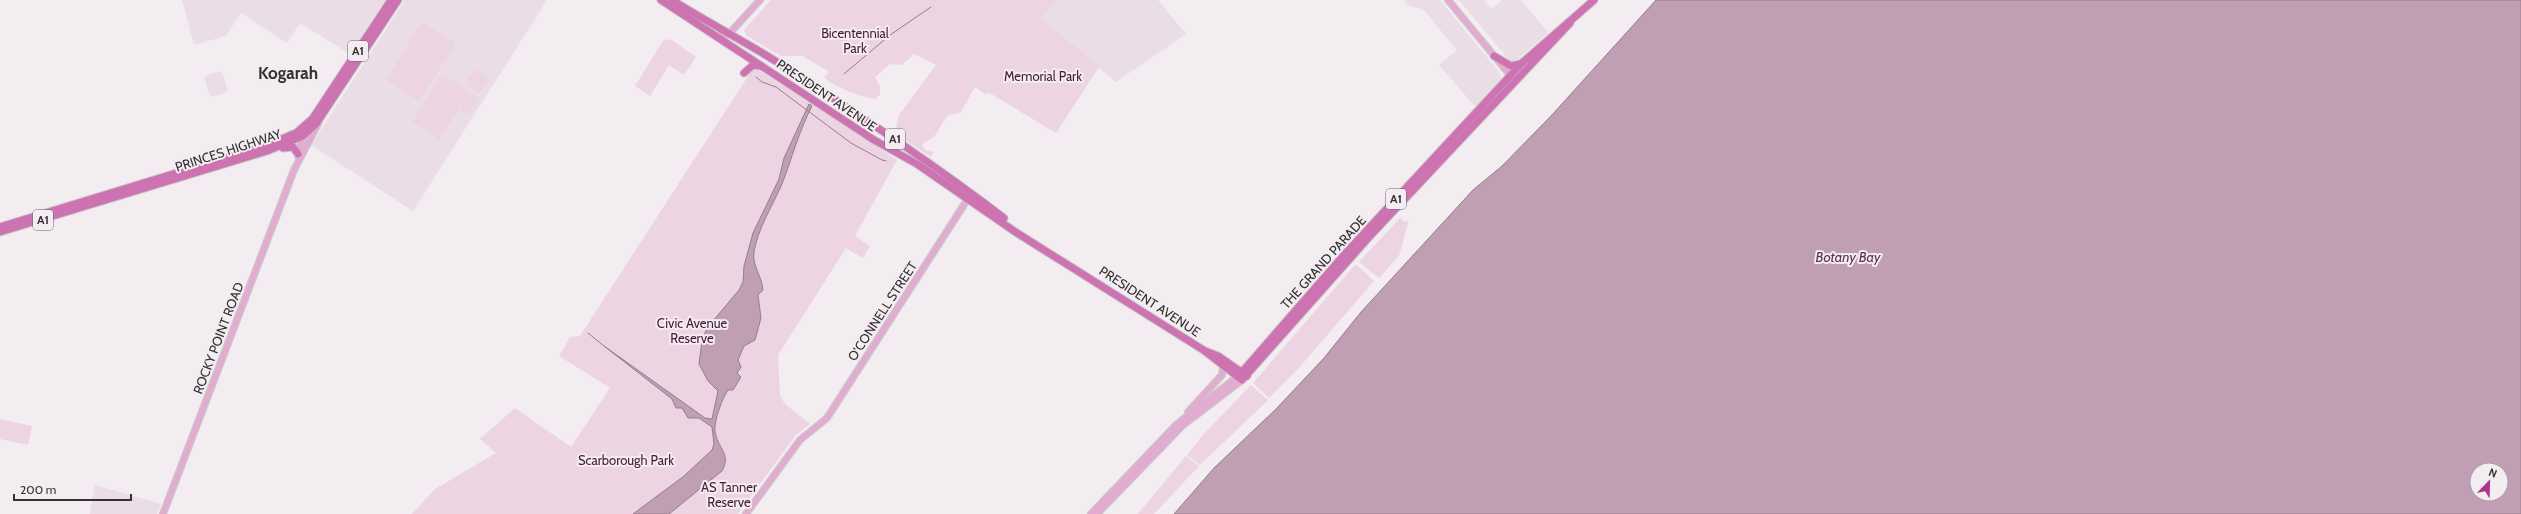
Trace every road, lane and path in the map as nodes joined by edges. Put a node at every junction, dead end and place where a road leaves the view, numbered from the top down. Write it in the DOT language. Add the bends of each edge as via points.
graph roads {
  1 [pos="391,0"];
  2 [pos="398,0"];
  3 [pos="661,0"];
  4 [pos="672,0"];
  5 [pos="760,0"];
  6 [pos="1448,0"];
  7 [pos="1594,0"];
  8 [pos="1570,23"];
  9 [pos="728,34"];
  10 [pos="715,35"];
  11 [pos="1494,56"];
  12 [pos="1522,63"];
  13 [pos="763,67"];
  14 [pos="744,72"];
  15 [pos="1513,78"];
  16 [pos="333,100"];
  17 [pos="306,125"];
  18 [pos="303,136"];
  19 [pos="267,151"];
  20 [pos="298,154"];
  21 [pos="294,170"];
  22 [pos="969,196"];
  23 [pos="0,227"];
  24 [pos="0,232"];
  25 [pos="1204,351"];
  26 [pos="1223,366"];
  27 [pos="1242,376"];
  28 [pos="1186,416"];
  29 [pos="164,514"];
  30 [pos="746,514"];
  31 [pos="1091,514"];
  32 [pos="1097,514"];
  1 -- 17 [label="highway, PRINCES HIGHWAY / A1" via="329,95"];
  2 -- 16 [label="highway, PRINCES HIGHWAY / A1"];
  3 -- 10 [label="highway, PRESIDENT AVENUE / A1"];
  4 -- 9 [label="highway, PRESIDENT AVENUE / A1"];
  5 -- 9 [label="main road"];
  6 -- 11 [label="main road"];
  7 -- 8 [label="highway, THE GRAND PARADE / A1"];
  8 -- 12 [label="highway, THE GRAND PARADE / A1"];
  8 -- 15 [label="highway, THE GRAND PARADE / A1"];
  9 -- 10 [label="main road"];
  9 -- 22 [label="highway, PRESIDENT AVENUE / A1" via="776,61 857,114"];
  10 -- 13 [label="highway, PRESIDENT AVENUE / A1"];
  11 -- 12 [label="highway" via="1511,66"];
  11 -- 15 [label="main road"];
  12 -- 15 [label="highway, THE GRAND PARADE / A1"];
  13 -- 14 [label="highway" via="753,65"];
  13 -- 22 [label="highway, PRESIDENT AVENUE / A1" via="874,140"];
  15 -- 27 [label="highway, THE GRAND PARADE / A1" via="1343,256"];
  16 -- 18 [label="highway, PRINCES HIGHWAY / A1" via="316,124"];
  16 -- 21 [label="main road, ROCKY POINT ROAD"];
  17 -- 18 [label="main road, ROCKY POINT ROAD"];
  17 -- 23 [label="highway, PRINCES HIGHWAY / A1" via="291,136 270,144"];
  18 -- 19 [label="highway, PRINCES HIGHWAY / A1"];
  18 -- 20 [label="main road, ROCKY POINT ROAD"];
  19 -- 20 [label="highway" via="290,146"];
  19 -- 24 [label="highway, PRINCES HIGHWAY / A1"];
  20 -- 21 [label="main road, ROCKY POINT ROAD"];
  21 -- 29 [label="main road, ROCKY POINT ROAD"];
  22 -- 25 [label="highway, PRESIDENT AVENUE / A1"];
  22 -- 30 [label="main road, O'CONNELL STREET" via="830,414 806,435"];
  25 -- 26 [label="highway, PRESIDENT AVENUE / A1"];
  25 -- 27 [label="highway, PRESIDENT AVENUE / A1" via="1218,356"];
  26 -- 27 [label="highway, PRESIDENT AVENUE / A1"];
  26 -- 28 [label="main road" via="1222,375"];
  27 -- 28 [label="main road, THE GRAND PARADE"];
  27 -- 32 [label="main road, THE GRAND PARADE" via="1183,425"];
  28 -- 31 [label="main road, THE GRAND PARADE"];
}
